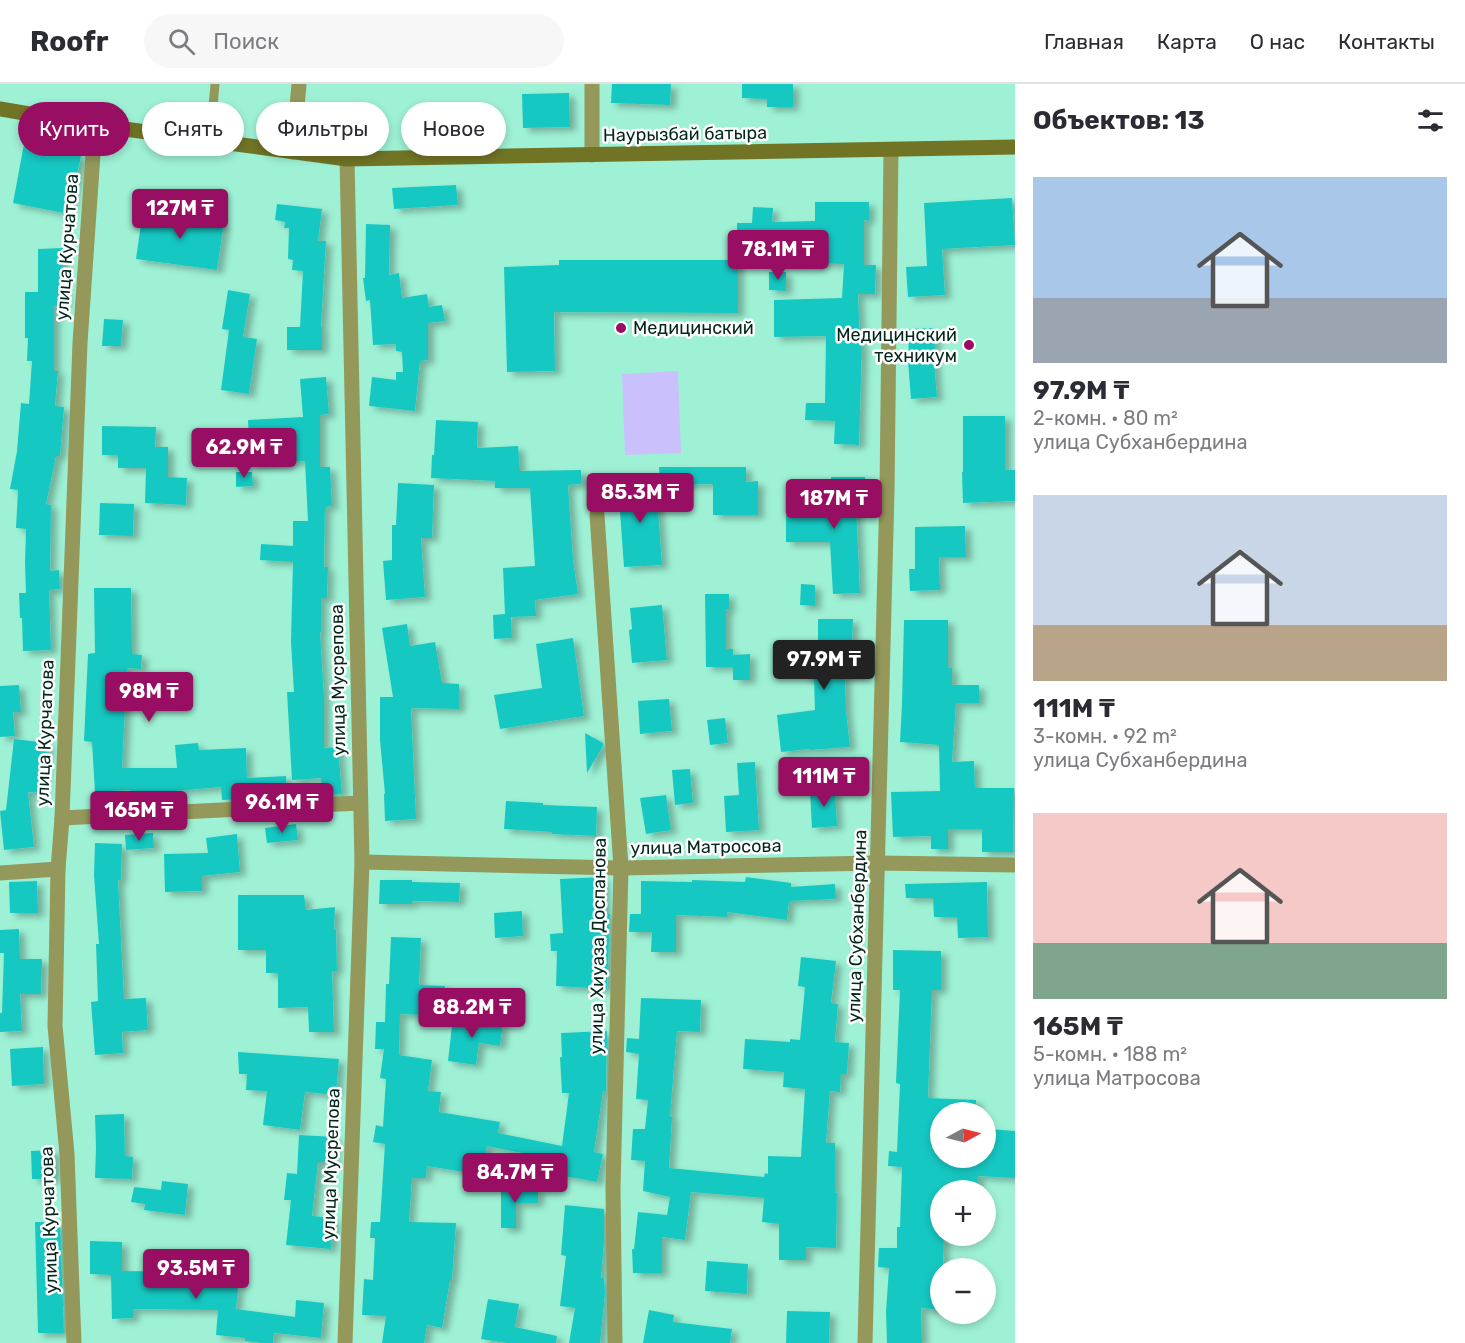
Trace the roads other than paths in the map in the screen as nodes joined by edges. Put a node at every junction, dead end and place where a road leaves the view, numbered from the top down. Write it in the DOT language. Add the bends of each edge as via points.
graph roads {
  1 [pos="215,84"];
  2 [pos="299,84"];
  3 [pos="592,84"];
  4 [pos="213,102"];
  5 [pos="297,102"];
  6 [pos="0,109"];
  7 [pos="18,112"];
  8 [pos="1015,147"];
  9 [pos="891,150"];
  10 [pos="592,155"];
  11 [pos="93,156"];
  12 [pos="324,156"];
  13 [pos="347,159"];
  14 [pos="597,515"];
  15 [pos="360,802"];
  16 [pos="62,818"];
  17 [pos="362,862"];
  18 [pos="878,863"];
  19 [pos="1015,865"];
  20 [pos="621,868"];
  21 [pos="58,869"];
  22 [pos="0,873"];
  23 [pos="74,1343"];
  24 [pos="345,1343"];
  25 [pos="615,1343"];
  26 [pos="865,1343"];
  1 -- 4 [label="lane"];
  2 -- 5 [label="street"];
  3 -- 10 [label="street"];
  6 -- 7 [label="main road, Наурызбай батыра"];
  8 -- 9 [label="main road, Наурызбай батыра"];
  9 -- 10 [label="main road, Наурызбай батыра"];
  9 -- 18 [label="street, улица Субханбердина"];
  10 -- 13 [label="main road, Наурызбай батыра"];
  11 -- 16 [label="street, улица Курчатова" via="80,343"];
  12 -- 13 [label="main road, Наурызбай батыра"];
  13 -- 15 [label="street, улица Мусрепова"];
  14 -- 20 [label="street, улица Хиуаза Доспанова"];
  15 -- 16 [label="street"];
  15 -- 17 [label="street, улица Мусрепова"];
  16 -- 21 [label="street, улица Курчатова"];
  17 -- 20 [label="street, улица Матросова"];
  17 -- 24 [label="street, улица Мусрепова"];
  18 -- 19 [label="street, улица Матросова"];
  18 -- 20 [label="street, улица Матросова"];
  18 -- 26 [label="street, улица Субханбердина"];
  20 -- 25 [label="street, улица Хиуаза Доспанова" via="613,1188"];
  21 -- 22 [label="street"];
  21 -- 23 [label="street, улица Курчатова" via="55,1026 67,1154"];
}
